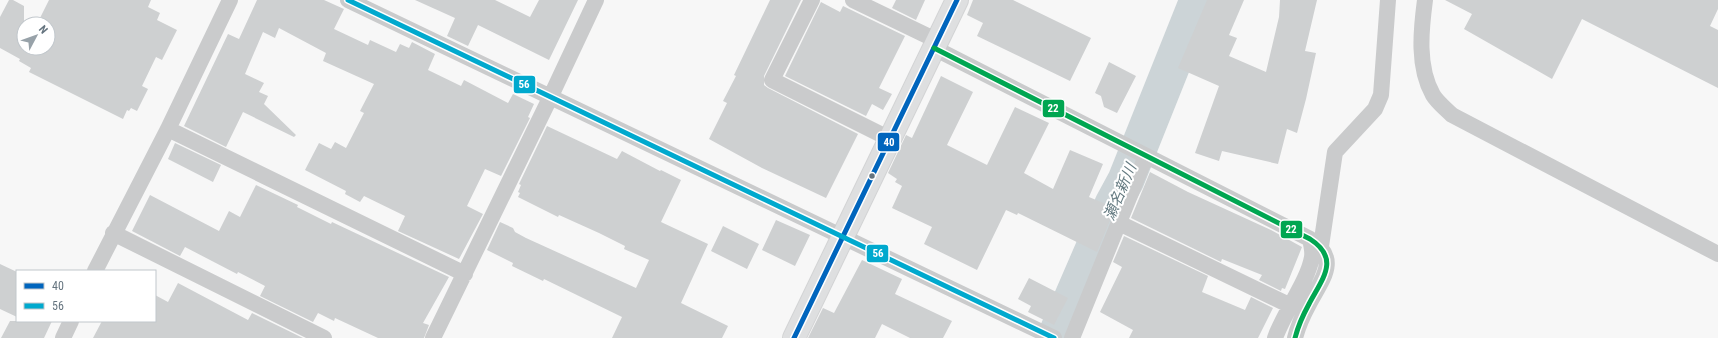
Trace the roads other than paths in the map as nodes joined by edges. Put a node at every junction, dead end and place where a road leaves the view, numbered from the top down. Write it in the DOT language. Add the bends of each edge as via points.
graph roads {
  1 [pos="230,0"];
  2 [pos="348,0"];
  3 [pos="596,0"];
  4 [pos="812,0"];
  5 [pos="853,0"];
  6 [pos="957,0"];
  7 [pos="1388,0"];
  8 [pos="1425,0"];
  9 [pos="936,45"];
  10 [pos="550,98"];
  11 [pos="168,129"];
  12 [pos="890,139"];
  13 [pos="1146,156"];
  14 [pos="1119,223"];
  15 [pos="113,234"];
  16 [pos="843,236"];
  17 [pos="1316,242"];
  18 [pos="1718,254"];
  19 [pos="95,270"];
  20 [pos="465,274"];
  21 [pos="1289,306"];
  22 [pos="71,322"];
  23 [pos="63,338"];
  24 [pos="324,338"];
  25 [pos="434,338"];
  26 [pos="794,338"];
  27 [pos="1054,338"];
  28 [pos="1072,338"];
  29 [pos="1275,338"];
  30 [pos="1295,338"];
  1 -- 11 [label="street"];
  2 -- 10 [label="street"];
  3 -- 10 [label="street"];
  4 -- 12 [label="street" via="772,80"];
  5 -- 9 [label="street"];
  6 -- 9 [label="main road"];
  7 -- 17 [label="street" via="1381,95 1376,110 1335,152"];
  8 -- 18 [label="street" via="1421,47 1424,71 1433,95 1452,115"];
  9 -- 12 [label="main road"];
  9 -- 13 [label="street"];
  10 -- 16 [label="street"];
  10 -- 20 [label="street"];
  11 -- 15 [label="street"];
  11 -- 20 [label="street"];
  12 -- 16 [label="main road"];
  13 -- 14 [label="street"];
  13 -- 17 [label="street"];
  14 -- 21 [label="street"];
  14 -- 28 [label="street"];
  15 -- 19 [label="street"];
  15 -- 24 [label="street"];
  16 -- 26 [label="main road"];
  16 -- 27 [label="street"];
  17 -- 21 [label="street" via="1309,270"];
  17 -- 30 [label="street" via="1326,254 1327,267 1323,280 1308,304"];
  20 -- 25 [label="street"];
  21 -- 29 [label="street"];
  22 -- 23 [label="street"];
}
